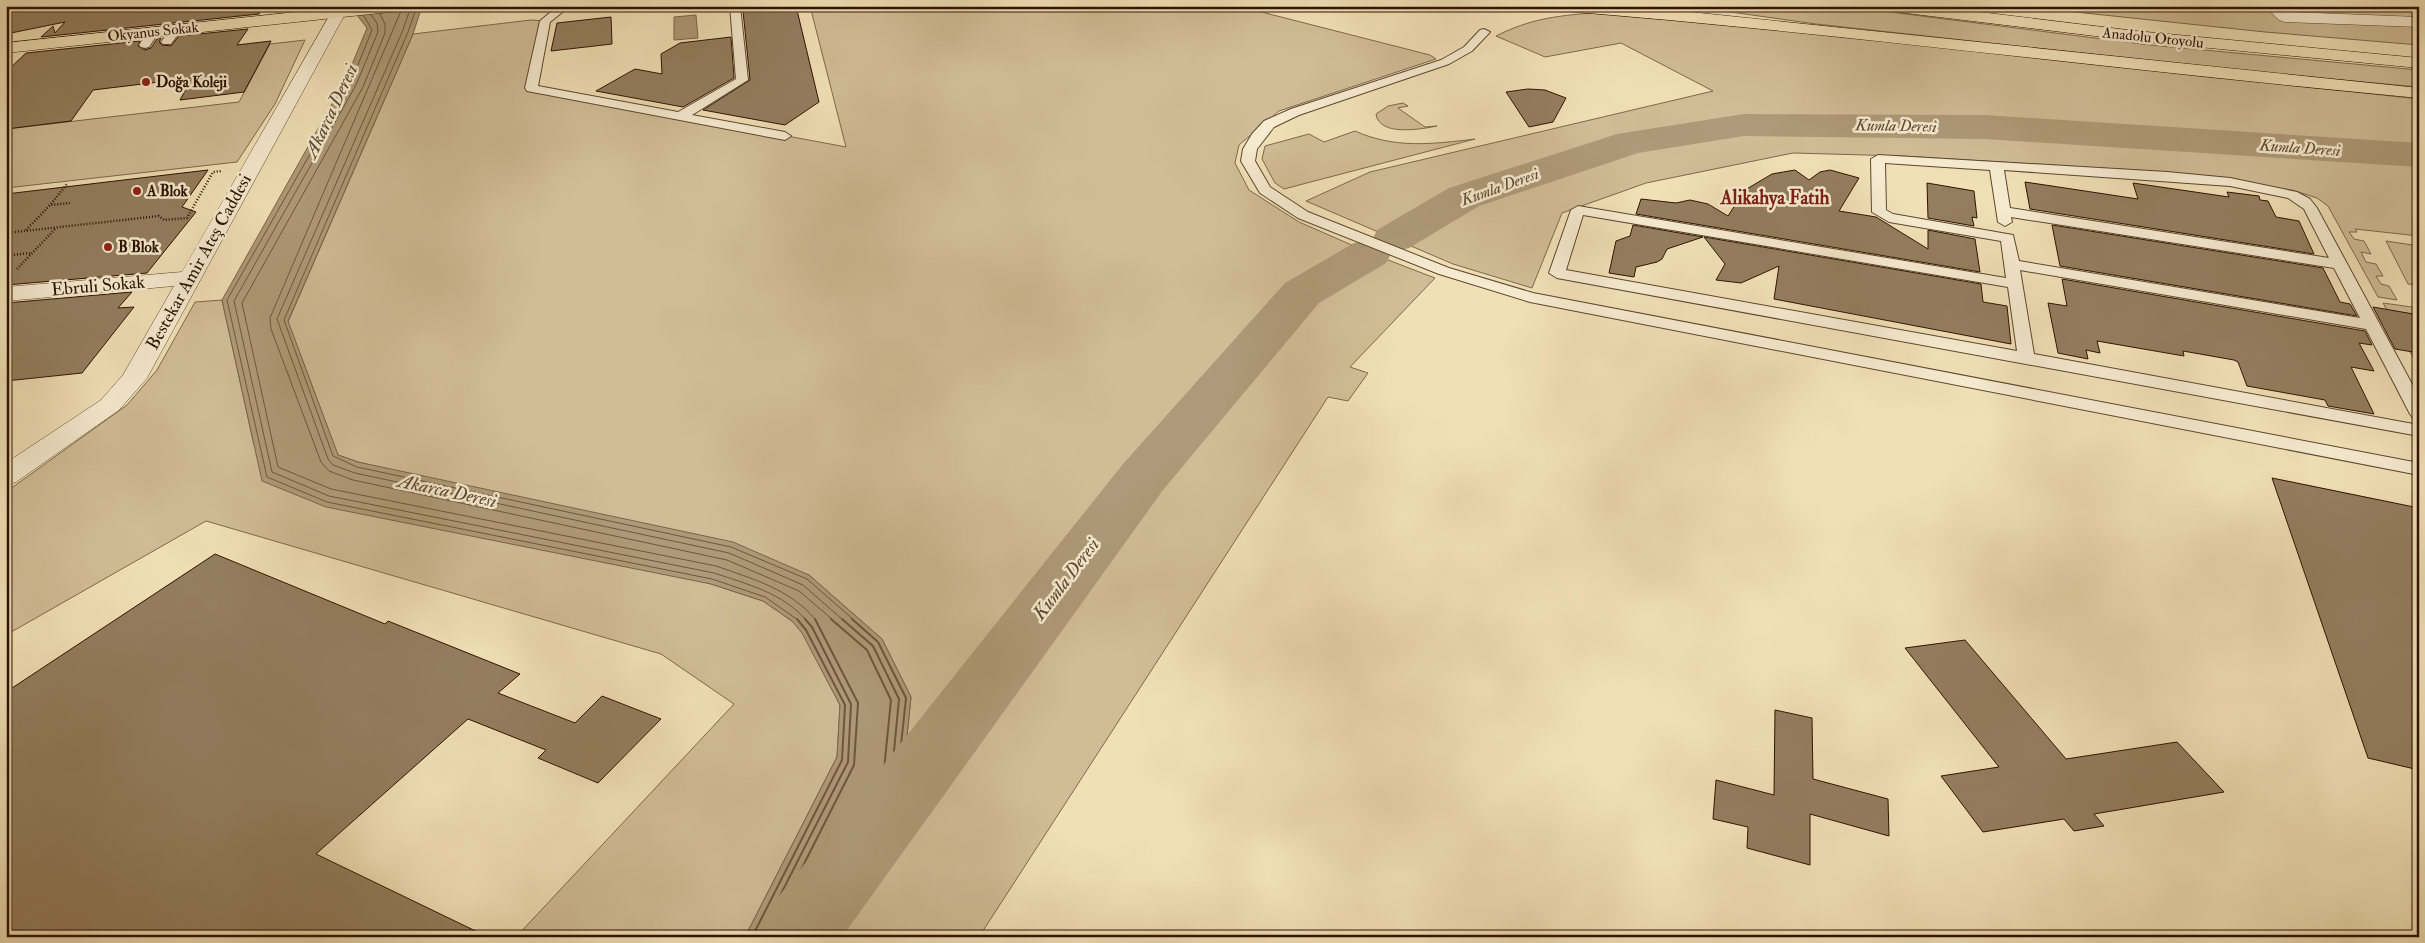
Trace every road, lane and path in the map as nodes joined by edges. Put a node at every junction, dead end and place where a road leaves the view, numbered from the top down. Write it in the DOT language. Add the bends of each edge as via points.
graph roads {
  1 [pos="399,6"];
  2 [pos="565,6"];
  3 [pos="735,6"];
  4 [pos="1564,6"];
  5 [pos="1673,6"];
  6 [pos="1889,6"];
  7 [pos="1966,6"];
  8 [pos="2273,6"];
  9 [pos="347,9"];
  10 [pos="2419,22"];
  11 [pos="1794,26"];
  12 [pos="1484,32"];
  13 [pos="6,48"];
  14 [pos="2419,51"];
  15 [pos="2419,63"];
  16 [pos="2419,93"];
  17 [pos="680,116"];
  18 [pos="785,136"];
  19 [pos="1996,165"];
  20 [pos="223,171"];
  21 [pos="67,184"];
  22 [pos="70,203"];
  23 [pos="50,205"];
  24 [pos="2004,211"];
  25 [pos="57,228"];
  26 [pos="26,231"];
  27 [pos="6,233"];
  28 [pos="2008,238"];
  29 [pos="32,253"];
  30 [pos="10,255"];
  31 [pos="2012,264"];
  32 [pos="2339,264"];
  33 [pos="190,278"];
  34 [pos="9,284"];
  35 [pos="2015,284"];
  36 [pos="2372,325"];
  37 [pos="2026,358"];
  38 [pos="2419,414"];
  39 [pos="2419,431"];
  40 [pos="2419,469"];
  41 [pos="6,476"];
  1 -- 9 [label="main road, Okyanus Sokak"];
  2 -- 17 [label="lane" via="545,21 531,88"];
  3 -- 17 [label="lane" via="742,80"];
  4 -- 11 [label="main road"];
  5 -- 11 [label="main road"];
  6 -- 15 [label="main road, Anadolu Otoyolu" via="2136,36"];
  7 -- 14 [label="main road, Anadolu Otoyolu" via="2157,28"];
  8 -- 10 [label="street" via="2284,17"];
  9 -- 13 [label="main road, Okyanus Sokak" via="171,36"];
  9 -- 33 [label="street, Bestekar Amir Ateş Caddesi"];
  11 -- 16 [label="main road"];
  12 -- 40 [label="lane" via="1468,49 1445,62 1295,112 1269,124 1250,149 1248,161 1265,190 1303,215 1444,272 1530,297"];
  17 -- 18 [label="lane"];
  19 -- 24 [label="lane"];
  19 -- 28 [label="lane" via="1878,159 1879,212 1889,218"];
  19 -- 32 [label="lane" via="2168,176 2275,190 2305,202"];
  20 -- 25 [label="path" via="213,172 187,218 164,220 159,216"];
  21 -- 23 [label="path"];
  22 -- 23 [label="path"];
  23 -- 26 [label="path"];
  24 -- 28 [label="lane"];
  24 -- 32 [label="lane"];
  25 -- 26 [label="path"];
  25 -- 29 [label="path"];
  26 -- 27 [label="path"];
  28 -- 31 [label="lane"];
  29 -- 30 [label="path"];
  29 -- 34 [label="path"];
  31 -- 35 [label="lane"];
  31 -- 36 [label="lane"];
  32 -- 36 [label="lane"];
  33 -- 34 [label="street, Ebruli Sokak"];
  33 -- 41 [label="street, Bestekar Amir Ateş Caddesi" via="134,378 110,405"];
  35 -- 37 [label="lane"];
  35 -- 37 [label="lane" via="1578,210 1557,273"];
  36 -- 38 [label="lane"];
  37 -- 39 [label="lane"];
}
